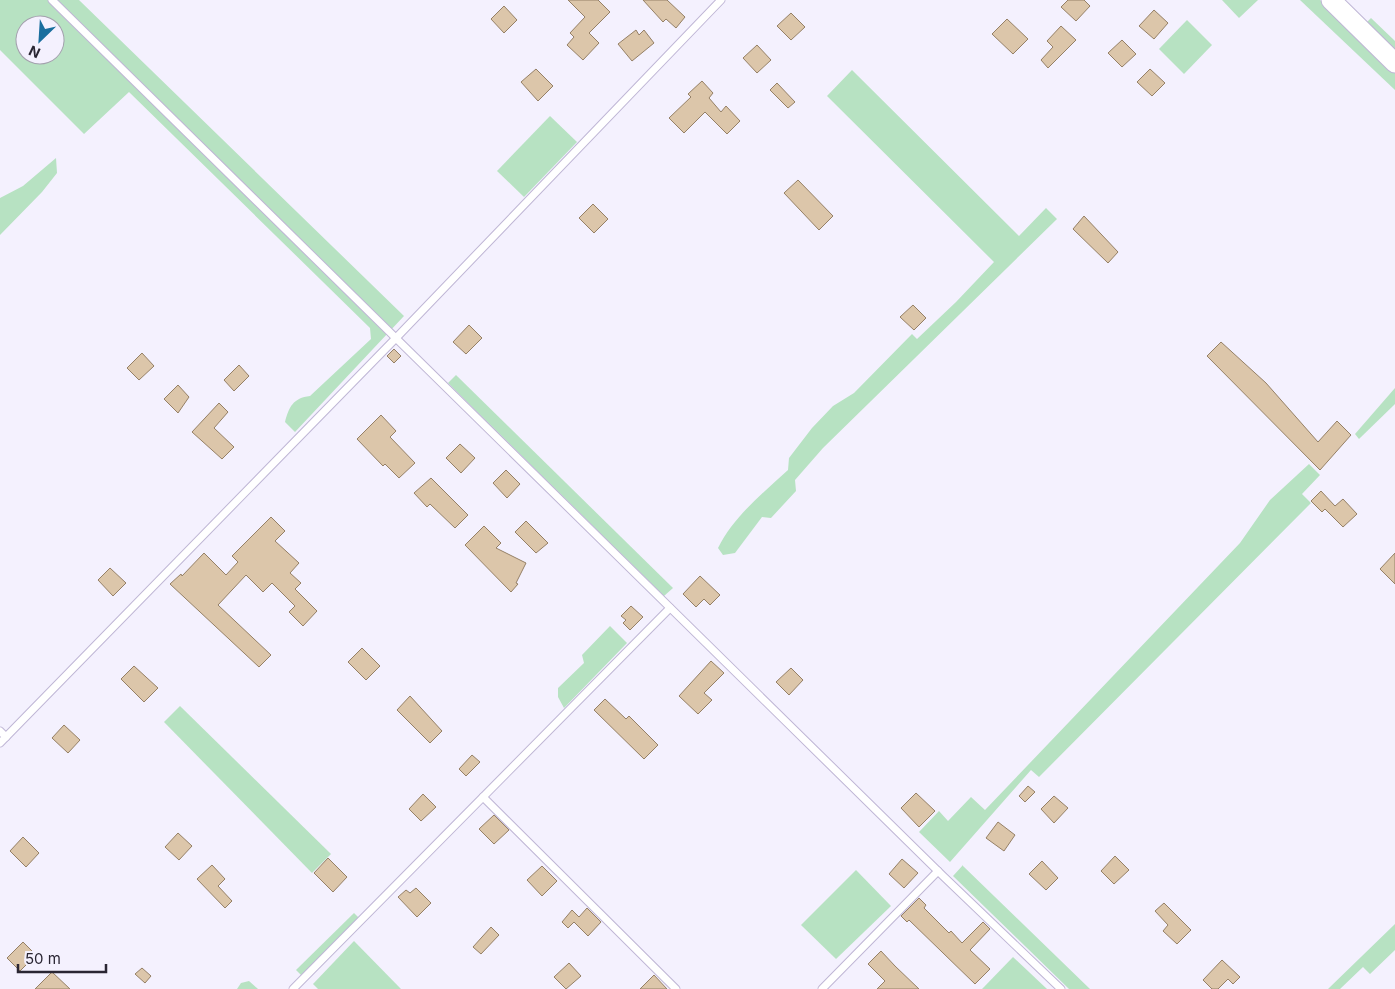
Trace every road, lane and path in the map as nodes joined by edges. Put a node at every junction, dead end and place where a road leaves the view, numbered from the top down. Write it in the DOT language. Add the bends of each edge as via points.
graph roads {
  1 [pos="52,0"];
  2 [pos="721,0"];
  3 [pos="1331,0"];
  4 [pos="1395,63"];
  5 [pos="396,338"];
  6 [pos="670,608"];
  7 [pos="0,731"];
  8 [pos="6,737"];
  9 [pos="0,744"];
  10 [pos="483,797"];
  11 [pos="938,872"];
  12 [pos="293,989"];
  13 [pos="676,989"];
  14 [pos="822,989"];
  15 [pos="1061,989"];
  1 -- 5 [label="lane"];
  2 -- 5 [label="lane"];
  3 -- 4 [label="main road"];
  5 -- 6 [label="lane"];
  5 -- 8 [label="lane"];
  6 -- 10 [label="lane"];
  6 -- 11 [label="lane"];
  7 -- 8 [label="lane"];
  8 -- 9 [label="lane"];
  10 -- 12 [label="lane"];
  10 -- 13 [label="lane"];
  11 -- 14 [label="lane"];
  11 -- 15 [label="lane"];
}
